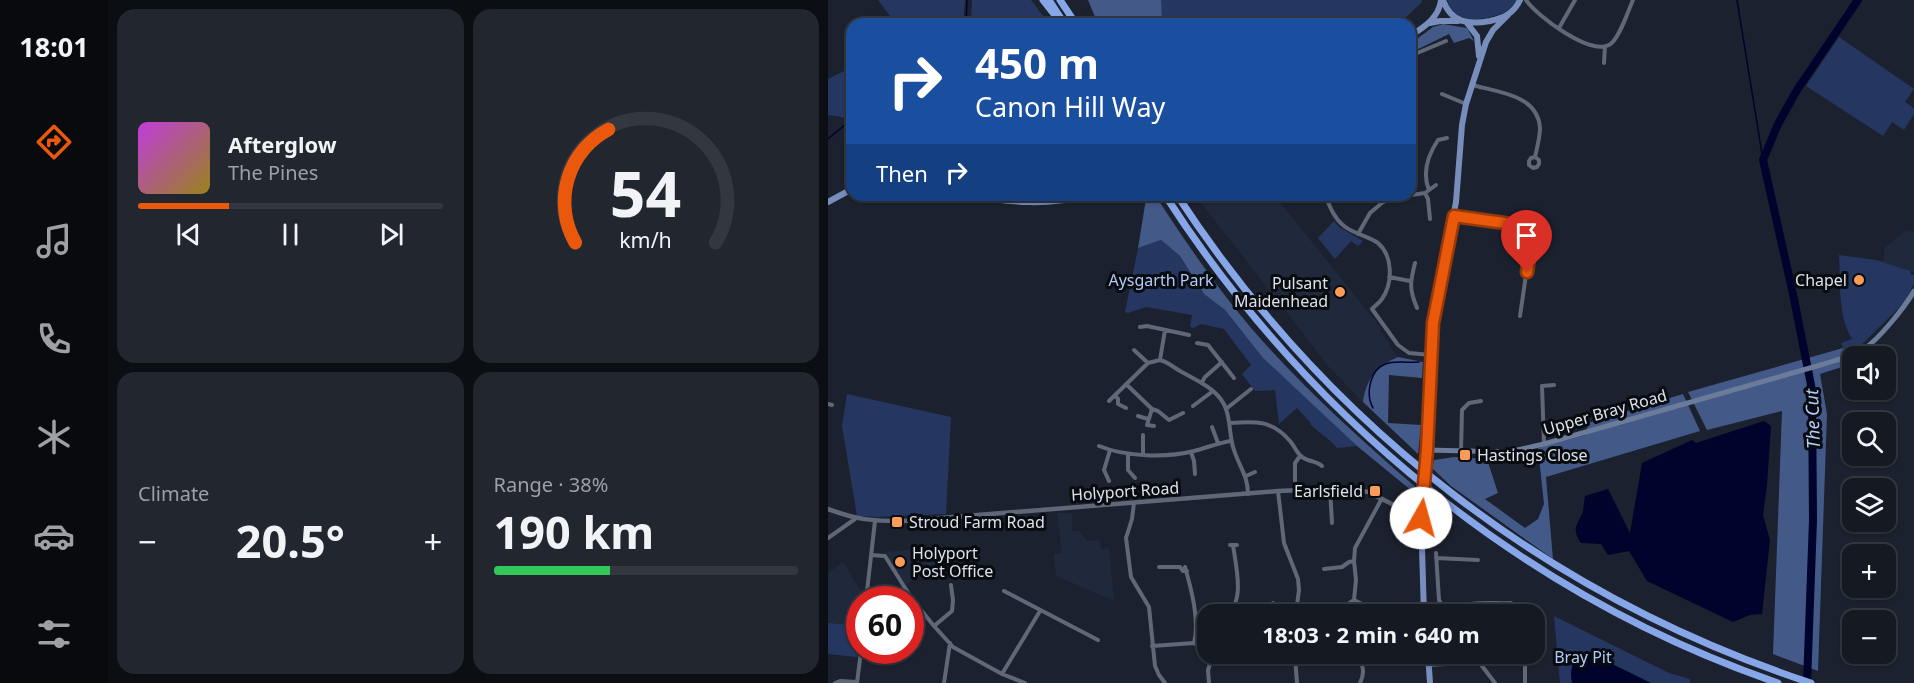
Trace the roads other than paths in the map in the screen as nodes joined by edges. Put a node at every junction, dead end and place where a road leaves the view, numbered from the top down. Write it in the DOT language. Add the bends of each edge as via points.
graph roads {
  1 [pos="1043,0"];
  2 [pos="1049,0"];
  3 [pos="1060,0"];
  4 [pos="1066,0"];
  5 [pos="1442,0"];
  6 [pos="1520,0"];
  7 [pos="1575,0"];
  8 [pos="1633,0"];
  9 [pos="1527,2"];
  10 [pos="1515,9"];
  11 [pos="1508,15"];
  12 [pos="1058,18"];
  13 [pos="1060,18"];
  14 [pos="1072,18"];
  15 [pos="1077,18"];
  16 [pos="1459,21"];
  17 [pos="1467,23"];
  18 [pos="1427,24"];
  19 [pos="1559,28"];
  20 [pos="1416,32"];
  21 [pos="1446,41"];
  22 [pos="1605,46"];
  23 [pos="1416,54"];
  24 [pos="1479,60"];
  25 [pos="1604,63"];
  26 [pos="1472,85"];
  27 [pos="1442,94"];
  28 [pos="1466,104"];
  29 [pos="1447,138"];
  30 [pos="1535,157"];
  31 [pos="1436,185"];
  32 [pos="1427,191"];
  33 [pos="846,192"];
  34 [pos="1416,193"];
  35 [pos="1002,201"];
  36 [pos="1055,201"];
  37 [pos="1169,201"];
  38 [pos="1181,201"];
  39 [pos="1327,201"];
  40 [pos="1386,201"];
  41 [pos="828,202"];
  42 [pos="1454,216"];
  43 [pos="1430,219"];
  44 [pos="1358,234"];
  45 [pos="1415,263"];
  46 [pos="1389,278"];
  47 [pos="1410,281"];
  48 [pos="1914,291"];
  49 [pos="1417,308"];
  50 [pos="1520,316"];
  51 [pos="1140,327"];
  52 [pos="1165,330"];
  53 [pos="1189,335"];
  54 [pos="1197,343"];
  55 [pos="1134,350"];
  56 [pos="1431,355"];
  57 [pos="1160,360"];
  58 [pos="1222,362"];
  59 [pos="1148,363"];
  60 [pos="1234,378"];
  61 [pos="1202,382"];
  62 [pos="1126,384"];
  63 [pos="1554,385"];
  64 [pos="1251,390"];
  65 [pos="1213,391"];
  66 [pos="1115,395"];
  67 [pos="1109,401"];
  68 [pos="1481,401"];
  69 [pos="1193,406"];
  70 [pos="1126,408"];
  71 [pos="1152,409"];
  72 [pos="1226,409"];
  73 [pos="1183,413"];
  74 [pos="1138,416"];
  75 [pos="1148,419"];
  76 [pos="1230,423"];
  77 [pos="1154,426"];
  78 [pos="1212,428"];
  79 [pos="1143,435"];
  80 [pos="1231,441"];
  81 [pos="1218,443"];
  82 [pos="1544,444"];
  83 [pos="1099,446"];
  84 [pos="1110,450"];
  85 [pos="1427,450"];
  86 [pos="1191,452"];
  87 [pos="1461,452"];
  88 [pos="1128,454"];
  89 [pos="1143,455"];
  90 [pos="1300,456"];
  91 [pos="1322,466"];
  92 [pos="1256,472"];
  93 [pos="1195,474"];
  94 [pos="1246,476"];
  95 [pos="1135,478"];
  96 [pos="1109,481"];
  97 [pos="1295,481"];
  98 [pos="1330,489"];
  99 [pos="1278,491"];
  100 [pos="1248,495"];
  101 [pos="1381,500"];
  102 [pos="1134,503"];
  103 [pos="828,509"];
  104 [pos="1421,511"];
  105 [pos="855,519"];
  106 [pos="1338,520"];
  107 [pos="875,521"];
  108 [pos="828,538"];
  109 [pos="1234,545"];
  110 [pos="871,555"];
  111 [pos="1478,560"];
  112 [pos="1354,561"];
  113 [pos="1159,567"];
  114 [pos="1324,568"];
  115 [pos="951,585"];
  116 [pos="868,586"];
  117 [pos="1004,591"];
  118 [pos="1354,600"];
  119 [pos="1511,603"];
  120 [pos="1297,604"];
  121 [pos="1348,604"];
  122 [pos="1362,604"];
  123 [pos="1424,604"];
  124 [pos="1441,604"];
  125 [pos="1483,604"];
  126 [pos="1040,611"];
  127 [pos="1195,614"];
  128 [pos="934,626"];
  129 [pos="1098,640"];
  130 [pos="950,643"];
  131 [pos="1194,643"];
  132 [pos="1197,645"];
  133 [pos="1152,646"];
  134 [pos="859,664"];
  135 [pos="1210,664"];
  136 [pos="1296,664"];
  137 [pos="1362,664"];
  138 [pos="1525,664"];
  139 [pos="1429,665"];
  140 [pos="1002,674"];
  141 [pos="857,682"];
  142 [pos="835,683"];
  143 [pos="944,683"];
  144 [pos="1025,683"];
  145 [pos="1164,683"];
  146 [pos="1209,683"];
  147 [pos="1297,683"];
  148 [pos="1360,683"];
  149 [pos="1430,683"];
  150 [pos="1495,683"];
  151 [pos="1525,683"];
  152 [pos="1778,683"];
  153 [pos="1811,683"];
  1 -- 12 [label="highway"];
  2 -- 13 [label="highway"];
  3 -- 14 [label="highway"];
  4 -- 15 [label="highway"];
  5 -- 16 [label="main road"];
  5 -- 18 [label="main road" via="1439,11"];
  6 -- 10 [label="main road"];
  7 -- 19 [label="street"];
  8 -- 22 [label="street" via="1616,38"];
  9 -- 10 [label="street"];
  9 -- 19 [label="street"];
  10 -- 11 [label="main road"];
  11 -- 17 [label="main road"];
  11 -- 24 [label="main road" via="1490,34"];
  16 -- 17 [label="main road"];
  16 -- 18 [label="main road"];
  17 -- 24 [label="main road" via="1477,36"];
  18 -- 20 [label="main road"];
  19 -- 22 [label="street" via="1580,41"];
  21 -- 23 [label="street"];
  22 -- 25 [label="street"];
  24 -- 26 [label="main road"];
  26 -- 28 [label="main road"];
  26 -- 30 [label="street" via="1525,101 1535,112 1540,128"];
  27 -- 28 [label="street"];
  28 -- 42 [label="main road"];
  29 -- 32 [label="street" via="1438,140 1427,156"];
  31 -- 32 [label="street"];
  32 -- 34 [label="street"];
  32 -- 43 [label="street"];
  33 -- 41 [label="main road"];
  35 -- 36 [label="main road"];
  37 -- 152 [label="highway" via="1225,281 1276,343 1339,410 1438,497 1505,546 1601,604 1690,648"];
  38 -- 153 [label="highway" via="1228,268 1286,339 1349,405 1439,484 1520,543 1599,591 1698,640"];
  39 -- 44 [label="street" via="1345,227"];
  40 -- 44 [label="street" via="1370,213"];
  42 -- 50 [label="street" via="1533,227"];
  42 -- 56 [label="main road" via="1434,316"];
  44 -- 46 [label="street" via="1386,251"];
  45 -- 47 [label="street"];
  46 -- 47 [label="street"];
  46 -- 56 [label="street" via="1382,300 1371,309 1398,345 1409,353"];
  47 -- 49 [label="street"];
  48 -- 82 [label="main road, Upper Bray Road" via="1864,350"];
  51 -- 52 [label="street"];
  52 -- 53 [label="street"];
  52 -- 57 [label="street"];
  54 -- 58 [label="street" via="1208,345"];
  55 -- 59 [label="street"];
  56 -- 85 [label="main road"];
  57 -- 59 [label="street"];
  57 -- 61 [label="street"];
  58 -- 60 [label="street"];
  58 -- 61 [label="street"];
  59 -- 62 [label="street"];
  61 -- 65 [label="street"];
  62 -- 66 [label="street"];
  62 -- 71 [label="street"];
  63 -- 82 [label="street" via="1542,386"];
  64 -- 72 [label="street"];
  65 -- 69 [label="street"];
  65 -- 72 [label="street"];
  66 -- 67 [label="street"];
  66 -- 70 [label="street" via="1118,404"];
  68 -- 87 [label="street" via="1469,403 1462,410"];
  71 -- 73 [label="street" via="1169,420"];
  71 -- 75 [label="street"];
  72 -- 76 [label="street"];
  74 -- 75 [label="street"];
  75 -- 77 [label="street" via="1147,425"];
  76 -- 80 [label="street"];
  76 -- 90 [label="street" via="1261,421 1278,429"];
  78 -- 81 [label="street"];
  79 -- 89 [label="street"];
  80 -- 81 [label="street"];
  80 -- 94 [label="street"];
  81 -- 86 [label="street"];
  82 -- 87 [label="main road, Upper Bray Road" via="1508,452"];
  83 -- 84 [label="street"];
  84 -- 88 [label="street"];
  84 -- 96 [label="street" via="1104,470"];
  85 -- 87 [label="main road, Upper Bray Road"];
  85 -- 104 [label="main road"];
  86 -- 89 [label="street"];
  86 -- 93 [label="street"];
  88 -- 89 [label="street"];
  88 -- 95 [label="street" via="1128,470"];
  90 -- 91 [label="street"];
  90 -- 97 [label="street" via="1295,463"];
  92 -- 94 [label="street"];
  94 -- 100 [label="street"];
  98 -- 99 [label="street, Holyport Road"];
  98 -- 101 [label="street, Holyport Road" via="1368,492"];
  98 -- 106 [label="street" via="1332,522"];
  99 -- 100 [label="street, Holyport Road"];
  99 -- 120 [label="street" via="1284,543 1298,579"];
  100 -- 102 [label="street, Holyport Road"];
  101 -- 104 [label="street, Holyport Road"];
  101 -- 112 [label="street" via="1355,548"];
  102 -- 107 [label="street, Holyport Road"];
  102 -- 133 [label="street" via="1126,538 1131,577 1149,607"];
  103 -- 105 [label="street, Holyport Road"];
  104 -- 123 [label="main road"];
  105 -- 107 [label="street, Holyport Road"];
  105 -- 108 [label="street"];
  107 -- 110 [label="street"];
  109 -- 127 [label="street" via="1238,594 1235,605 1227,611"];
  110 -- 116 [label="street"];
  110 -- 128 [label="street" via="885,556"];
  111 -- 124 [label="street" via="1436,555"];
  112 -- 114 [label="street" via="1342,567"];
  112 -- 118 [label="street"];
  113 -- 127 [label="street" via="1180,567 1183,572 1186,569"];
  115 -- 128 [label="street" via="951,611"];
  117 -- 126 [label="street"];
  118 -- 121 [label="street"];
  118 -- 122 [label="street"];
  119 -- 125 [label="street"];
  126 -- 129 [label="street"];
  126 -- 140 [label="street"];
  127 -- 131 [label="street"];
  128 -- 130 [label="street"];
  130 -- 140 [label="street"];
  130 -- 143 [label="street"];
  131 -- 132 [label="street"];
  131 -- 133 [label="street"];
  133 -- 145 [label="street" via="1155,666"];
  134 -- 141 [label="street"];
  135 -- 146 [label="street"];
  136 -- 147 [label="street"];
  137 -- 148 [label="street"];
  138 -- 151 [label="street"];
  139 -- 149 [label="main road"];
  139 -- 150 [label="street" via="1479,662"];
  140 -- 144 [label="street"];
  141 -- 142 [label="street"];
}
